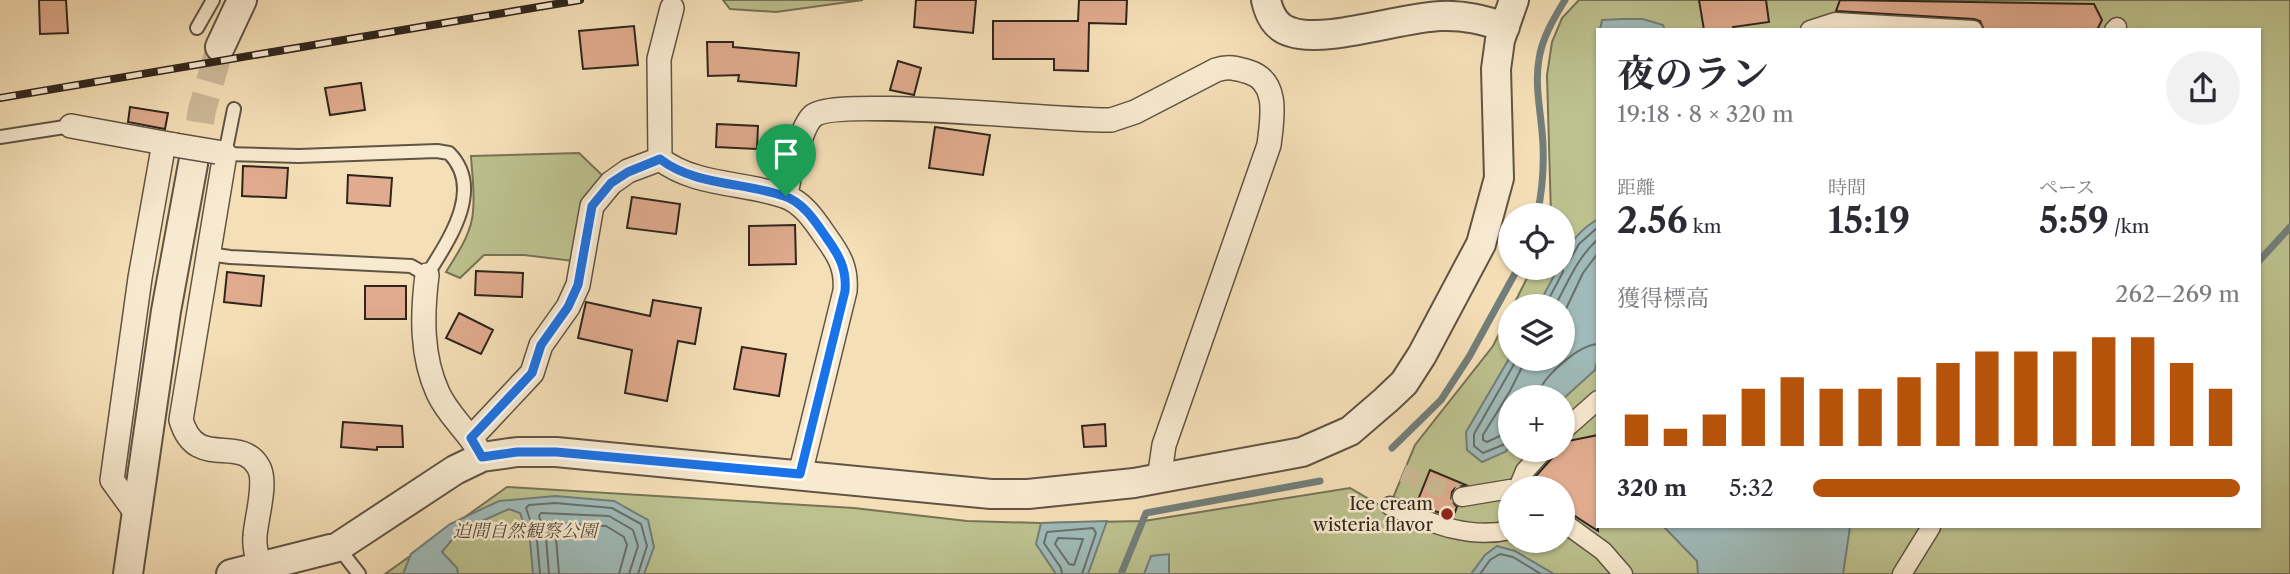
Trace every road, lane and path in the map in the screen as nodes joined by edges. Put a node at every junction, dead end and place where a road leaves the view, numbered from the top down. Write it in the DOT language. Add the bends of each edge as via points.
graph roads {
  1 [pos="213,0"];
  2 [pos="242,0"];
  3 [pos="1266,0"];
  4 [pos="674,4"];
  5 [pos="1504,9"];
  6 [pos="197,28"];
  7 [pos="1819,28"];
  8 [pos="1938,28"];
  9 [pos="220,47"];
  10 [pos="234,109"];
  11 [pos="71,126"];
  12 [pos="0,138"];
  13 [pos="195,152"];
  14 [pos="660,159"];
  15 [pos="786,196"];
  16 [pos="209,254"];
  17 [pos="427,275"];
  18 [pos="1596,402"];
  19 [pos="1575,420"];
  20 [pos="477,448"];
  21 [pos="1533,462"];
  22 [pos="800,474"];
  23 [pos="1522,476"];
  24 [pos="1159,479"];
  25 [pos="1498,491"];
  26 [pos="1462,497"];
  27 [pos="1390,506"];
  28 [pos="1930,528"];
  29 [pos="1575,531"];
  30 [pos="1498,532"];
  31 [pos="338,547"];
  32 [pos="260,568"];
  33 [pos="128,574"];
  34 [pos="231,574"];
  35 [pos="359,574"];
  36 [pos="1623,574"];
  37 [pos="1902,574"];
  1 -- 6 [label="lane"];
  2 -- 9 [label="street"];
  3 -- 5 [label="street" via="1275,23 1291,33 1321,35"];
  4 -- 14 [label="street" via="659,59"];
  5 -- 24 [label="street" via="1496,69 1499,178 1481,243 1404,383 1350,431 1302,452"];
  7 -- 8 [label="street" via="1835,22"];
  10 -- 13 [label="lane"];
  11 -- 12 [label="lane"];
  11 -- 13 [label="street"];
  13 -- 16 [label="street"];
  13 -- 17 [label="lane" via="299,156 449,153 462,170 464,203"];
  13 -- 33 [label="street" via="166,311"];
  14 -- 15 [label="street" via="679,172"];
  14 -- 20 [label="street" via="611,183 592,206 578,285 568,307 541,345 532,373"];
  15 -- 22 [label="street" via="813,217 840,256 846,279"];
  15 -- 24 [label="street" via="806,125 828,110 879,108 1111,120 1216,70 1236,68 1258,75 1269,88 1273,107 1269,145 1164,445"];
  16 -- 17 [label="lane" via="411,266"];
  16 -- 32 [label="street" via="181,420 191,441 201,448 242,453 260,469 254,539"];
  17 -- 20 [label="street" via="424,334 431,374 438,394"];
  18 -- 19 [label="street"];
  20 -- 22 [label="street"];
  20 -- 31 [label="street" via="455,470"];
  21 -- 23 [label="street"];
  22 -- 24 [label="street" via="991,494"];
  25 -- 26 [label="street"];
  27 -- 30 [label="street" via="1450,530"];
  28 -- 37 [label="street"];
  29 -- 36 [label="street" via="1603,551"];
  31 -- 32 [label="street"];
  31 -- 35 [label="lane"];
  32 -- 34 [label="street"];
}
